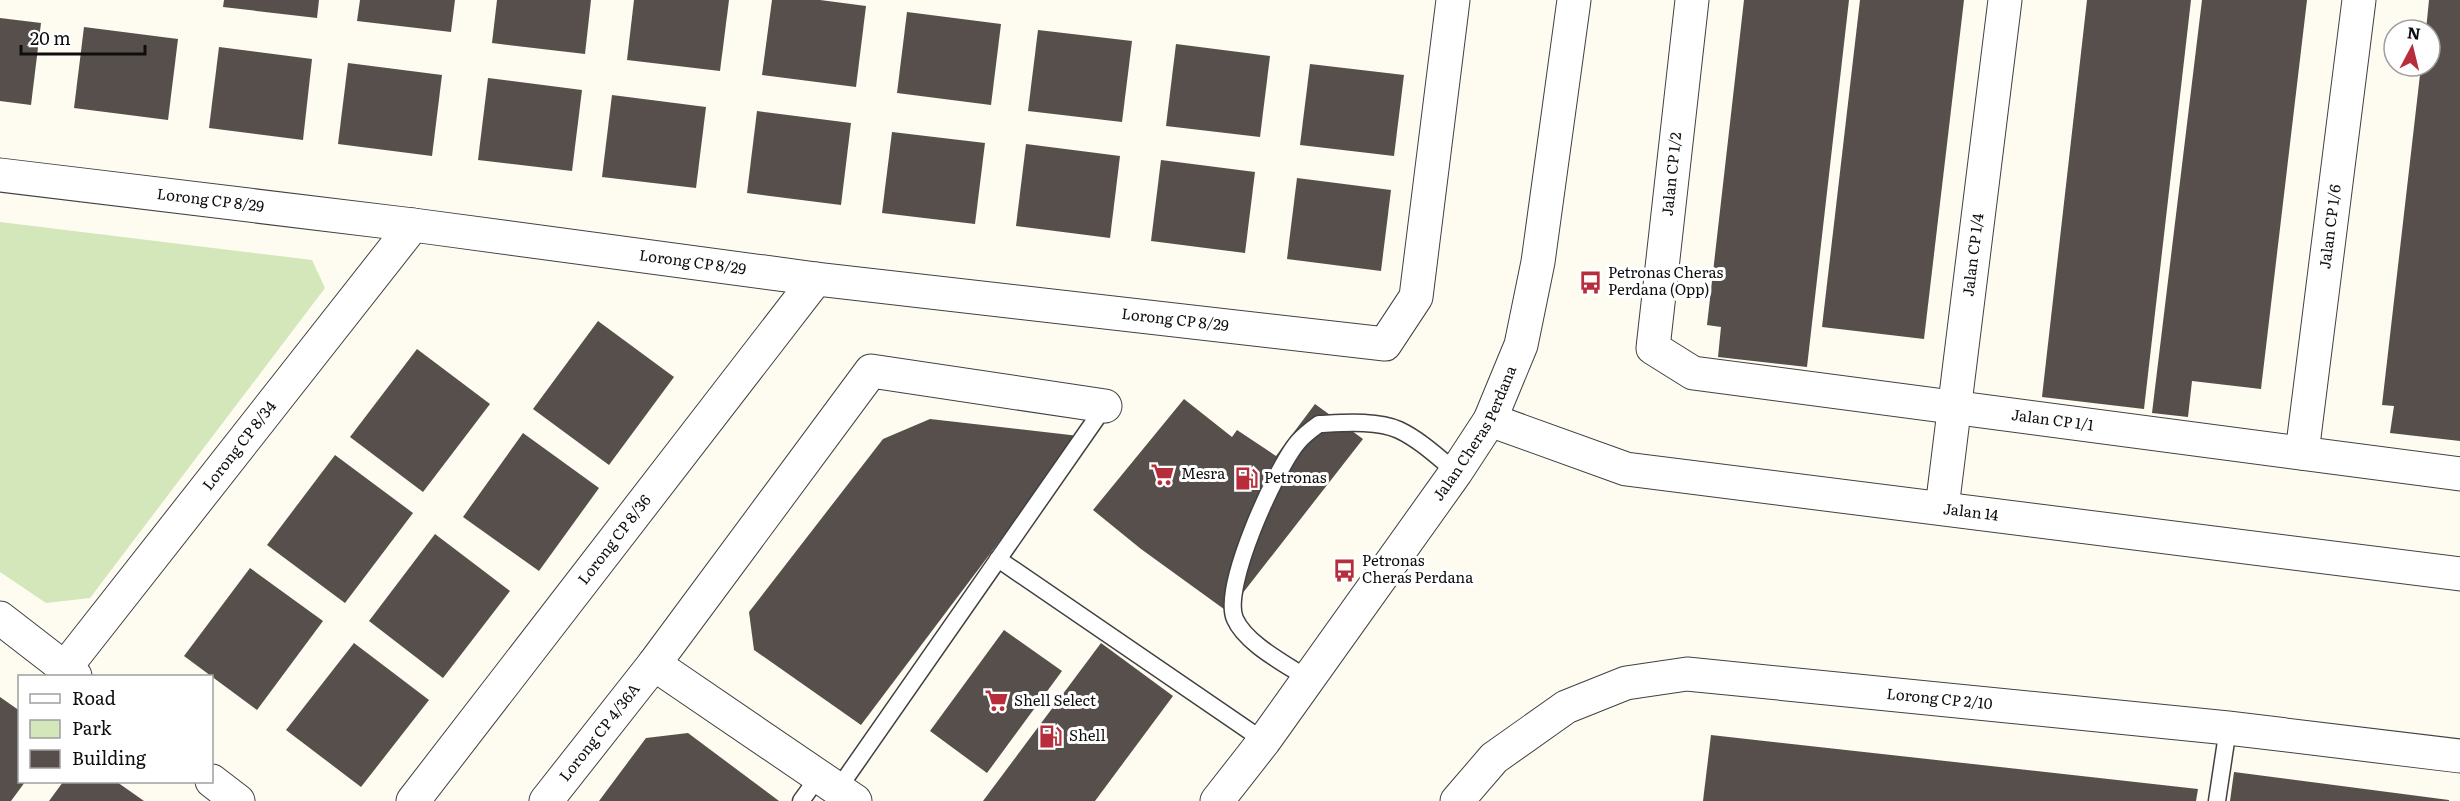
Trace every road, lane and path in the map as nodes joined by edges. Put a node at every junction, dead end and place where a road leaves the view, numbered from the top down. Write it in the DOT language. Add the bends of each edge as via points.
graph roads {
  1 [pos="1454,0"];
  2 [pos="1574,0"];
  3 [pos="1692,0"];
  4 [pos="2005,0"];
  5 [pos="2359,0"];
  6 [pos="0,175"];
  7 [pos="413,225"];
  8 [pos="816,279"];
  9 [pos="1653,348"];
  10 [pos="1105,406"];
  11 [pos="1956,407"];
  12 [pos="1490,420"];
  13 [pos="2302,453"];
  14 [pos="1456,472"];
  15 [pos="2460,474"];
  16 [pos="1942,508"];
  17 [pos="998,559"];
  18 [pos="2460,574"];
  19 [pos="0,618"];
  20 [pos="654,664"];
  21 [pos="70,673"];
  22 [pos="1308,679"];
  23 [pos="2228,728"];
  24 [pos="1264,741"];
  25 [pos="2460,756"];
  26 [pos="213,782"];
  27 [pos="828,792"];
  28 [pos="238,801"];
  29 [pos="413,801"];
  30 [pos="546,801"];
  31 [pos="1217,801"];
  32 [pos="1457,801"];
  33 [pos="2217,801"];
  1 -- 8 [label="street, Lorong CP 8/29" via="1416,297 1385,344"];
  2 -- 12 [label="street, Jalan Cheras Perdana" via="1538,262 1521,345"];
  3 -- 9 [label="street, Jalan CP 1/2"];
  4 -- 11 [label="street, Jalan CP 1/4"];
  5 -- 13 [label="street, Jalan CP 1/6"];
  6 -- 7 [label="street, Lorong CP 8/29"];
  7 -- 8 [label="street, Lorong CP 8/29"];
  7 -- 21 [label="street, Lorong CP 8/34"];
  8 -- 29 [label="street, Lorong CP 8/36"];
  9 -- 11 [label="street, Jalan CP 1/1" via="1693,373"];
  10 -- 17 [label="lane"];
  10 -- 20 [label="street, Lorong CP 4/36A" via="871,371"];
  11 -- 13 [label="street, Jalan CP 1/1"];
  11 -- 16 [label="street, Jalan CP 1/4"];
  12 -- 14 [label="street, Jalan Cheras Perdana"];
  12 -- 16 [label="street, Jalan 14" via="1626,469"];
  13 -- 15 [label="street, Jalan CP 1/1"];
  14 -- 22 [label="street, Jalan Cheras Perdana"];
  14 -- 22 [label="lane" via="1397,429 1360,423 1319,424 1298,442 1256,522 1232,594 1233,616 1251,640"];
  16 -- 18 [label="street, Jalan 14"];
  17 -- 24 [label="lane"];
  17 -- 27 [label="lane"];
  19 -- 21 [label="street"];
  20 -- 27 [label="street"];
  20 -- 30 [label="street, Lorong CP 4/36A"];
  22 -- 24 [label="street, Jalan Cheras Perdana"];
  23 -- 25 [label="street, Lorong CP 2/10"];
  23 -- 32 [label="street, Lorong CP 2/10" via="1687,674 1626,682 1566,707 1494,758"];
  23 -- 33 [label="lane"];
  24 -- 31 [label="street, Jalan Cheras Perdana"];
  26 -- 28 [label="street"];
}
